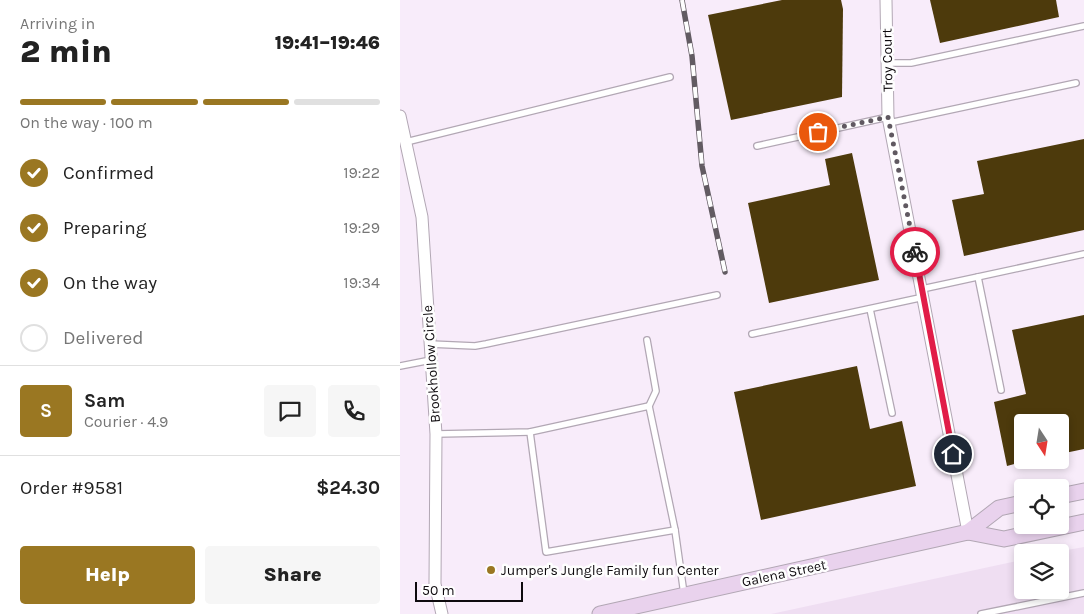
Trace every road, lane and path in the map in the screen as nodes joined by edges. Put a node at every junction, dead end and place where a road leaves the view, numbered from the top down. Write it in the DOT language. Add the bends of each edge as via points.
graph roads {
  1 [pos="886,0"];
  2 [pos="1084,26"];
  3 [pos="887,63"];
  4 [pos="670,77"];
  5 [pos="1076,83"];
  6 [pos="400,116"];
  7 [pos="888,120"];
  8 [pos="406,142"];
  9 [pos="757,146"];
  10 [pos="1084,254"];
  11 [pos="978,277"];
  12 [pos="923,293"];
  13 [pos="717,295"];
  14 [pos="870,309"];
  15 [pos="752,334"];
  16 [pos="647,340"];
  17 [pos="430,344"];
  18 [pos="431,360"];
  19 [pos="400,366"];
  20 [pos="1001,390"];
  21 [pos="649,406"];
  22 [pos="892,413"];
  23 [pos="530,432"];
  24 [pos="436,434"];
  25 [pos="1084,491"];
  26 [pos="1069,494"];
  27 [pos="1014,505"];
  28 [pos="1084,522"];
  29 [pos="675,530"];
  30 [pos="968,532"];
  31 [pos="1084,593"];
  32 [pos="685,595"];
  33 [pos="442,614"];
  34 [pos="600,614"];
  35 [pos="981,614"];
  1 -- 3 [label="street, Troy Court"];
  2 -- 3 [label="lane" via="911,63"];
  3 -- 7 [label="street, Troy Court"];
  4 -- 8 [label="lane"];
  5 -- 7 [label="lane"];
  6 -- 8 [label="street, Brookhollow Circle"];
  7 -- 9 [label="lane"];
  7 -- 12 [label="street, Troy Court"];
  8 -- 17 [label="street, Brookhollow Circle" via="422,217"];
  10 -- 11 [label="lane"];
  11 -- 12 [label="lane"];
  11 -- 20 [label="lane"];
  12 -- 14 [label="lane"];
  12 -- 30 [label="street, Troy Court"];
  13 -- 17 [label="lane" via="475,346"];
  14 -- 15 [label="lane"];
  14 -- 22 [label="lane"];
  16 -- 21 [label="lane" via="656,391"];
  17 -- 18 [label="street, Brookhollow Circle"];
  18 -- 19 [label="lane"];
  18 -- 24 [label="street, Brookhollow Circle"];
  21 -- 23 [label="lane"];
  21 -- 29 [label="lane"];
  23 -- 24 [label="lane"];
  23 -- 29 [label="lane" via="546,552"];
  24 -- 33 [label="street, Brookhollow Circle" via="435,584"];
  25 -- 26 [label="street"];
  27 -- 30 [label="street, Galena Street" via="998,508"];
  28 -- 30 [label="street, Galena Street" via="1004,539"];
  29 -- 32 [label="lane"];
  30 -- 32 [label="street, Galena Street"];
  31 -- 35 [label="lane"];
  32 -- 34 [label="street, Galena Street"];
}
